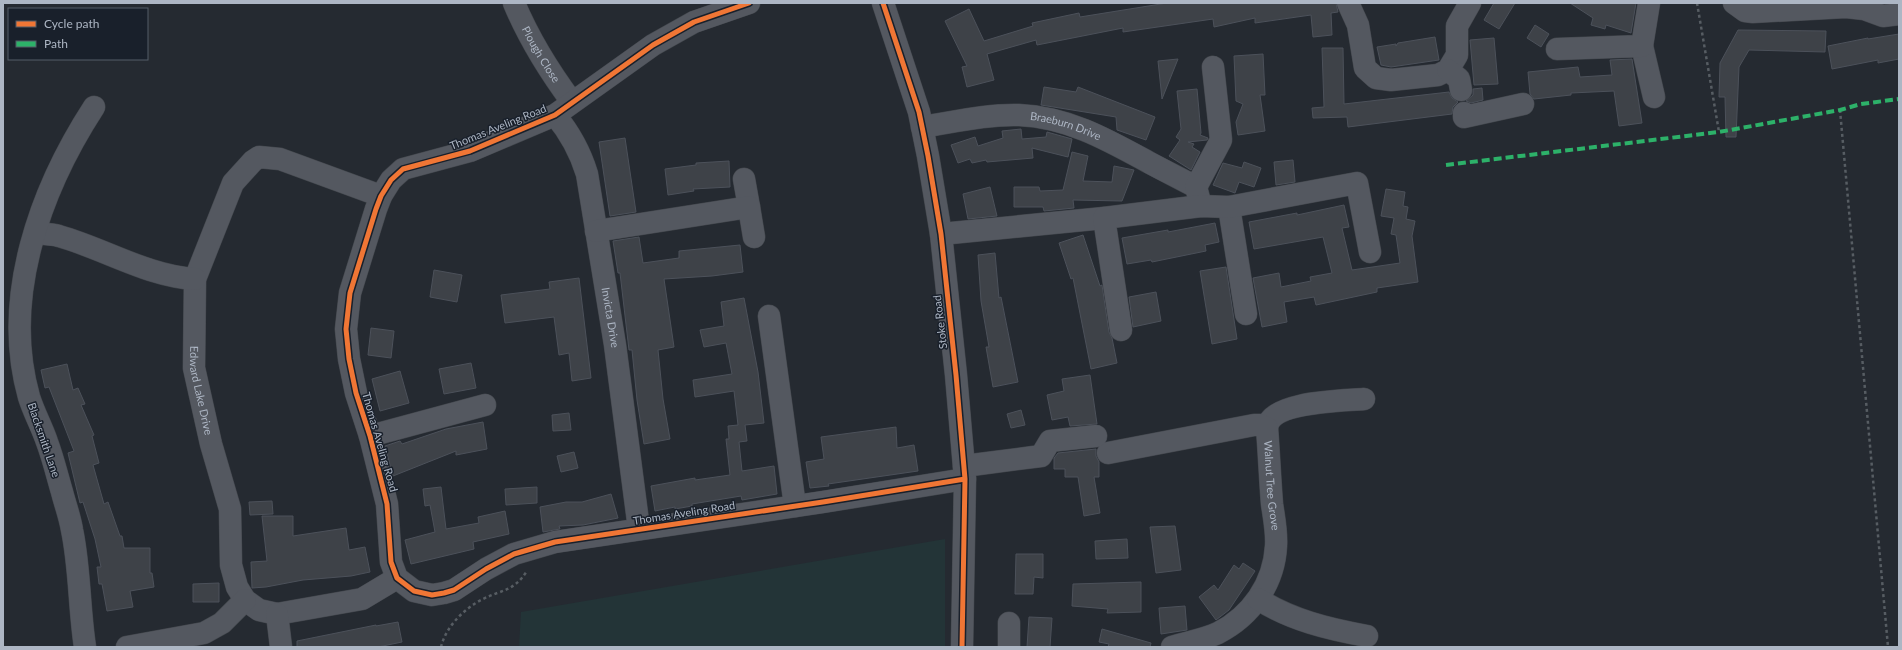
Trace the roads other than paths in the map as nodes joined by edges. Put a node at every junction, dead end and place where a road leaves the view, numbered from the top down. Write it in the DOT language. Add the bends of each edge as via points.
graph roads {
  1 [pos="514,3"];
  2 [pos="749,3"];
  3 [pos="883,3"];
  4 [pos="1348,3"];
  5 [pos="1470,3"];
  6 [pos="1649,3"];
  7 [pos="1734,3"];
  8 [pos="1899,14"];
  9 [pos="1642,46"];
  10 [pos="1557,48"];
  11 [pos="1213,67"];
  12 [pos="1448,70"];
  13 [pos="1461,90"];
  14 [pos="1654,97"];
  15 [pos="572,102"];
  16 [pos="1523,104"];
  17 [pos="94,107"];
  18 [pos="1464,113"];
  19 [pos="555,115"];
  20 [pos="922,127"];
  21 [pos="744,179"];
  22 [pos="381,196"];
  23 [pos="1199,196"];
  24 [pos="749,207"];
  25 [pos="1229,207"];
  26 [pos="1104,218"];
  27 [pos="596,231"];
  28 [pos="35,233"];
  29 [pos="940,234"];
  30 [pos="754,237"];
  31 [pos="1370,252"];
  32 [pos="195,279"];
  33 [pos="1246,314"];
  34 [pos="769,316"];
  35 [pos="1121,330"];
  36 [pos="1364,399"];
  37 [pos="485,405"];
  38 [pos="1266,428"];
  39 [pos="370,436"];
  40 [pos="965,472"];
  41 [pos="795,506"];
  42 [pos="639,529"];
  43 [pos="397,578"];
  44 [pos="1258,599"];
  45 [pos="245,600"];
  46 [pos="277,614"];
  47 [pos="1009,623"];
  48 [pos="1367,636"];
  49 [pos="1217,641"];
  50 [pos="85,647"];
  51 [pos="127,647"];
  52 [pos="281,647"];
  53 [pos="962,647"];
  54 [pos="1009,647"];
  55 [pos="1172,647"];
  1 -- 15 [label="street, Plough Close" via="537,50"];
  2 -- 15 [label="street, Thomas Aveling Road" via="694,22 653,45"];
  3 -- 20 [label="street, Stoke Road" via="908,74"];
  4 -- 12 [label="street" via="1358,25 1365,68 1376,78 1391,80 1430,76"];
  5 -- 12 [label="street" via="1457,26 1457,55"];
  6 -- 9 [label="street"];
  7 -- 8 [label="street" via="1744,11 1753,12 1857,7 1883,16"];
  9 -- 10 [label="street"];
  9 -- 14 [label="street"];
  11 -- 23 [label="street" via="1221,140"];
  12 -- 13 [label="street" via="1459,79"];
  15 -- 19 [label="street, Thomas Aveling Road"];
  16 -- 18 [label="street" via="1464,117"];
  17 -- 28 [label="street, Blacksmith Lane" via="65,155 45,200"];
  19 -- 22 [label="street, Thomas Aveling Road" via="470,152 403,169 391,180"];
  19 -- 27 [label="street, Invicta Drive" via="573,139 582,157"];
  20 -- 23 [label="street, Braeburn Drive" via="994,116 1019,115 1043,118 1087,130"];
  20 -- 29 [label="street, Stoke Road"];
  21 -- 24 [label="street"];
  22 -- 32 [label="street, Edward Lake Drive" via="280,159 259,158 245,169 234,183"];
  22 -- 39 [label="street, Thomas Aveling Road" via="350,293 346,329 356,393"];
  23 -- 25 [label="street, Braeburn Drive"];
  23 -- 26 [label="street, Braeburn Drive"];
  24 -- 27 [label="street"];
  24 -- 30 [label="street"];
  25 -- 31 [label="street, Braeburn Drive" via="1357,183"];
  25 -- 33 [label="street"];
  26 -- 29 [label="street, Braeburn Drive"];
  26 -- 35 [label="street"];
  27 -- 42 [label="street, Invicta Drive" via="615,345"];
  28 -- 32 [label="street" via="58,236 175,278"];
  28 -- 50 [label="street, Blacksmith Lane" via="21,304 21,350 29,397 47,441 72,529"];
  29 -- 40 [label="street, Stoke Road"];
  32 -- 45 [label="street, Edward Lake Drive" via="194,368 211,444 230,509 231,565 237,588"];
  34 -- 41 [label="street"];
  36 -- 38 [label="street" via="1308,404 1280,411 1270,419"];
  37 -- 39 [label="street"];
  38 -- 40 [label="street, Walnut Tree Grove" via="1254,425 1102,445 1050,441 1041,456"];
  38 -- 44 [label="street, Walnut Tree Grove" via="1276,546 1270,577"];
  39 -- 43 [label="street, Thomas Aveling Road" via="387,504 391,562"];
  40 -- 41 [label="street, Thomas Aveling Road"];
  40 -- 53 [label="street, Stoke Road"];
  41 -- 42 [label="street, Thomas Aveling Road"];
  42 -- 43 [label="street, Thomas Aveling Road" via="532,548 514,554 454,590 444,593 432,595 414,591"];
  43 -- 46 [label="street, Edward Lake Drive" via="362,599"];
  44 -- 48 [label="street" via="1290,616 1339,631"];
  44 -- 49 [label="street, Walnut Tree Grove"];
  45 -- 46 [label="street, Edward Lake Drive" via="260,610"];
  45 -- 51 [label="street" via="227,619 204,633"];
  46 -- 52 [label="street"];
  47 -- 54 [label="street"];
  49 -- 55 [label="street, Walnut Tree Grove" via="1193,642"];
}
